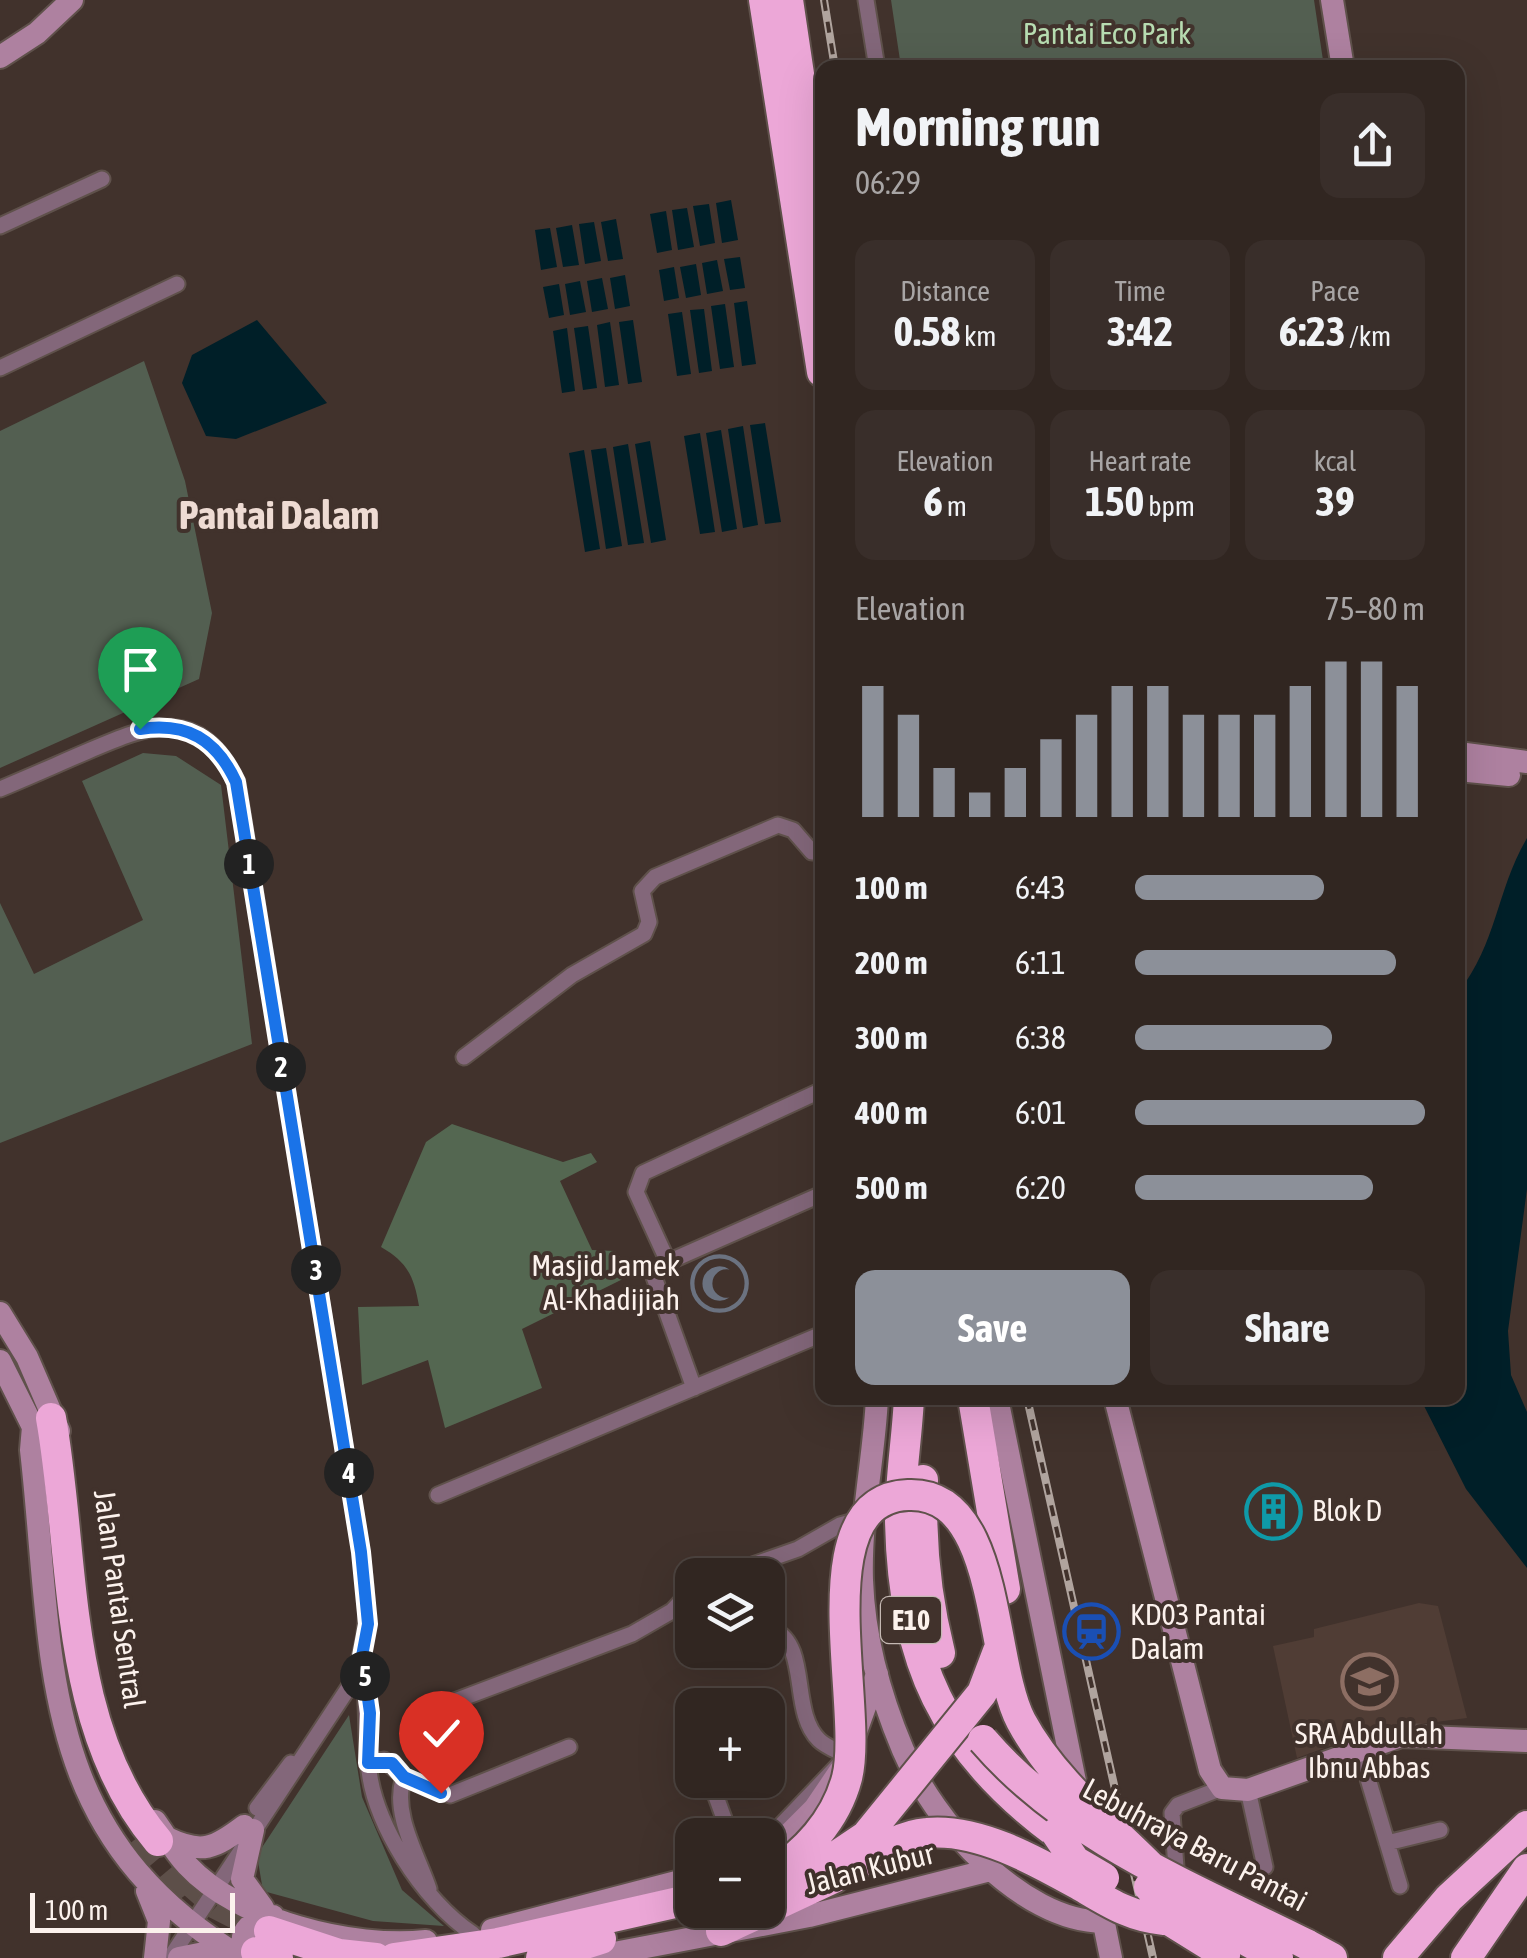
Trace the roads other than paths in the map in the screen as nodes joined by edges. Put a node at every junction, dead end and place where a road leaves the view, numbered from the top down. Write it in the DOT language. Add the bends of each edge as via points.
graph roads {
  1 [pos="72,0"];
  2 [pos="764,0"];
  3 [pos="788,0"];
  4 [pos="866,0"];
  5 [pos="1332,0"];
  6 [pos="0,57"];
  7 [pos="876,60"];
  8 [pos="1342,60"];
  9 [pos="102,179"];
  10 [pos="815,182"];
  11 [pos="0,226"];
  12 [pos="178,284"];
  13 [pos="815,327"];
  14 [pos="0,368"];
  15 [pos="1465,755"];
  16 [pos="1527,762"];
  17 [pos="1499,766"];
  18 [pos="1465,769"];
  19 [pos="1527,777"];
  20 [pos="0,789"];
  21 [pos="815,852"];
  22 [pos="464,1057"];
  23 [pos="815,1093"];
  24 [pos="815,1197"];
  25 [pos="668,1262"];
  26 [pos="0,1313"];
  27 [pos="815,1337"];
  28 [pos="0,1361"];
  29 [pos="694,1388"];
  30 [pos="877,1405"];
  31 [pos="908,1405"];
  32 [pos="927,1405"];
  33 [pos="974,1405"];
  34 [pos="997,1405"];
  35 [pos="1117,1405"];
  36 [pos="42,1422"];
  37 [pos="438,1495"];
  38 [pos="862,1519"];
  39 [pos="772,1558"];
  40 [pos="675,1608"];
  41 [pos="785,1640"];
  42 [pos="362,1656"];
  43 [pos="878,1674"];
  44 [pos="423,1713"];
  45 [pos="896,1729"];
  46 [pos="1527,1740"];
  47 [pos="976,1746"];
  48 [pos="569,1747"];
  49 [pos="849,1751"];
  50 [pos="1360,1752"];
  51 [pos="368,1763"];
  52 [pos="404,1777"];
  53 [pos="1222,1788"];
  54 [pos="1248,1790"];
  55 [pos="785,1821"];
  56 [pos="1527,1826"];
  57 [pos="249,1828"];
  58 [pos="1440,1830"];
  59 [pos="1056,1833"];
  60 [pos="785,1838"];
  61 [pos="153,1840"];
  62 [pos="1387,1842"];
  63 [pos="1265,1867"];
  64 [pos="1152,1868"];
  65 [pos="1527,1868"];
  66 [pos="990,1870"];
  67 [pos="785,1875"];
  68 [pos="785,1877"];
  69 [pos="141,1879"];
  70 [pos="210,1885"];
  71 [pos="1400,1886"];
  72 [pos="675,1887"];
  73 [pos="785,1896"];
  74 [pos="433,1903"];
  75 [pos="675,1903"];
  76 [pos="629,1913"];
  77 [pos="675,1917"];
  78 [pos="785,1917"];
  79 [pos="1164,1920"];
  80 [pos="187,1922"];
  81 [pos="1103,1922"];
  82 [pos="693,1928"];
  83 [pos="481,1932"];
  84 [pos="256,1947"];
  85 [pos="1104,1957"];
  86 [pos="156,1958"];
  87 [pos="170,1958"];
  88 [pos="179,1958"];
  89 [pos="376,1958"];
  90 [pos="394,1958"];
  91 [pos="514,1958"];
  92 [pos="540,1958"];
  93 [pos="588,1958"];
  94 [pos="1201,1958"];
  95 [pos="1230,1958"];
  96 [pos="1278,1958"];
  97 [pos="1332,1958"];
  98 [pos="1398,1958"];
  99 [pos="1466,1958"];
  1 -- 6 [label="main road"];
  2 -- 13 [label="highway"];
  3 -- 10 [label="highway"];
  4 -- 7 [label="street"];
  5 -- 8 [label="main road"];
  9 -- 11 [label="street"];
  12 -- 14 [label="street"];
  15 -- 17 [label="main road"];
  16 -- 17 [label="main road"];
  17 -- 18 [label="main road"];
  17 -- 19 [label="main road"];
  20 -- 42 [label="street" via="140,729 187,728 217,752 236,782 358,1534 368,1624"];
  21 -- 22 [label="street" via="778,825 655,877 641,895 650,922 644,934 572,976"];
  23 -- 25 [label="street" via="643,1173 636,1192"];
  24 -- 25 [label="street"];
  25 -- 29 [label="street" via="654,1277"];
  26 -- 36 [label="main road" via="27,1357"];
  27 -- 29 [label="street"];
  28 -- 36 [label="main road"];
  29 -- 37 [label="street"];
  30 -- 38 [label="main road"];
  31 -- 47 [label="highway, Lebuhraya Baru Pantai / E10" via="900,1520 910,1617 937,1700"];
  32 -- 47 [label="highway, Lebuhraya Baru Pantai / E10" via="922,1519 932,1620"];
  33 -- 68 [label="highway, bridge" via="1007,1610 993,1670 935,1755 866,1836"];
  34 -- 81 [label="main road"];
  35 -- 53 [label="main road" via="1210,1770"];
  36 -- 61 [label="highway" via="68,1528 92,1716"];
  36 -- 69 [label="main road" via="31,1450 59,1714 104,1827"];
  38 -- 39 [label="street"];
  38 -- 43 [label="main road" via="864,1611"];
  40 -- 44 [label="street" via="632,1634"];
  41 -- 49 [label="street" via="811,1729 819,1741"];
  42 -- 51 [label="street"];
  42 -- 57 [label="street" via="317,1736 279,1777"];
  43 -- 45 [label="main road"];
  43 -- 49 [label="main road"];
  45 -- 49 [label="main road" via="870,1726"];
  45 -- 66 [label="main road" via="924,1787"];
  46 -- 50 [label="main road" via="1402,1736"];
  47 -- 59 [label="highway, Lebuhraya Baru Pantai / E10" via="1013,1801"];
  47 -- 64 [label="highway, Lebuhraya Baru Pantai / E10, bridge" via="1055,1809"];
  48 -- 52 [label="street" via="460,1794"];
  49 -- 55 [label="street"];
  49 -- 60 [label="main road" via="815,1808"];
  50 -- 54 [label="main road"];
  50 -- 62 [label="street"];
  51 -- 52 [label="street" via="392,1763"];
  51 -- 74 [label="street" via="402,1855"];
  52 -- 74 [label="street" via="402,1812"];
  53 -- 54 [label="main road"];
  53 -- 94 [label="street" via="1172,1813 1183,1941"];
  54 -- 63 [label="street"];
  56 -- 98 [label="highway" via="1448,1898"];
  57 -- 61 [label="main road" via="209,1850"];
  57 -- 70 [label="street"];
  57 -- 84 [label="main road" via="242,1879 256,1903"];
  58 -- 62 [label="street"];
  59 -- 79 [label="highway, Lebuhraya Baru Pantai / E10, bridge" via="1075,1861"];
  59 -- 96 [label="highway, Lebuhraya Baru Pantai / E10, bridge"];
  61 -- 69 [label="main road" via="174,1856 168,1874"];
  61 -- 70 [label="main road"];
  62 -- 71 [label="street"];
  64 -- 67 [label="highway, bridge" via="1061,1778 1031,1737 1006,1686 985,1572 970,1531 952,1508 912,1494 876,1502 853,1531 845,1568 853,1722 846,1782"];
  64 -- 97 [label="highway, Lebuhraya Baru Pantai / E10, bridge"];
  65 -- 99 [label="highway"];
  66 -- 78 [label="main road, Jalan Kubur"];
  66 -- 81 [label="main road" via="1050,1908"];
  69 -- 80 [label="main road"];
  69 -- 86 [label="main road" via="159,1922"];
  70 -- 80 [label="street"];
  70 -- 84 [label="main road"];
  72 -- 76 [label="main road"];
  73 -- 79 [label="highway, bridge" via="834,1878 900,1840 952,1834 1046,1867 1134,1917"];
  74 -- 83 [label="street"];
  75 -- 76 [label="highway"];
  76 -- 77 [label="highway"];
  76 -- 83 [label="highway"];
  76 -- 90 [label="highway"];
  76 -- 91 [label="highway"];
  76 -- 92 [label="highway"];
  79 -- 95 [label="highway, Lebuhraya Baru Pantai / E10, bridge"];
  80 -- 84 [label="main road"];
  80 -- 86 [label="street"];
  80 -- 87 [label="street"];
  81 -- 85 [label="main road"];
  82 -- 93 [label="main road, Jalan Kubur"];
  83 -- 84 [label="main road" via="392,1942 322,1933"];
  84 -- 88 [label="main road"];
  84 -- 89 [label="highway"];
}
